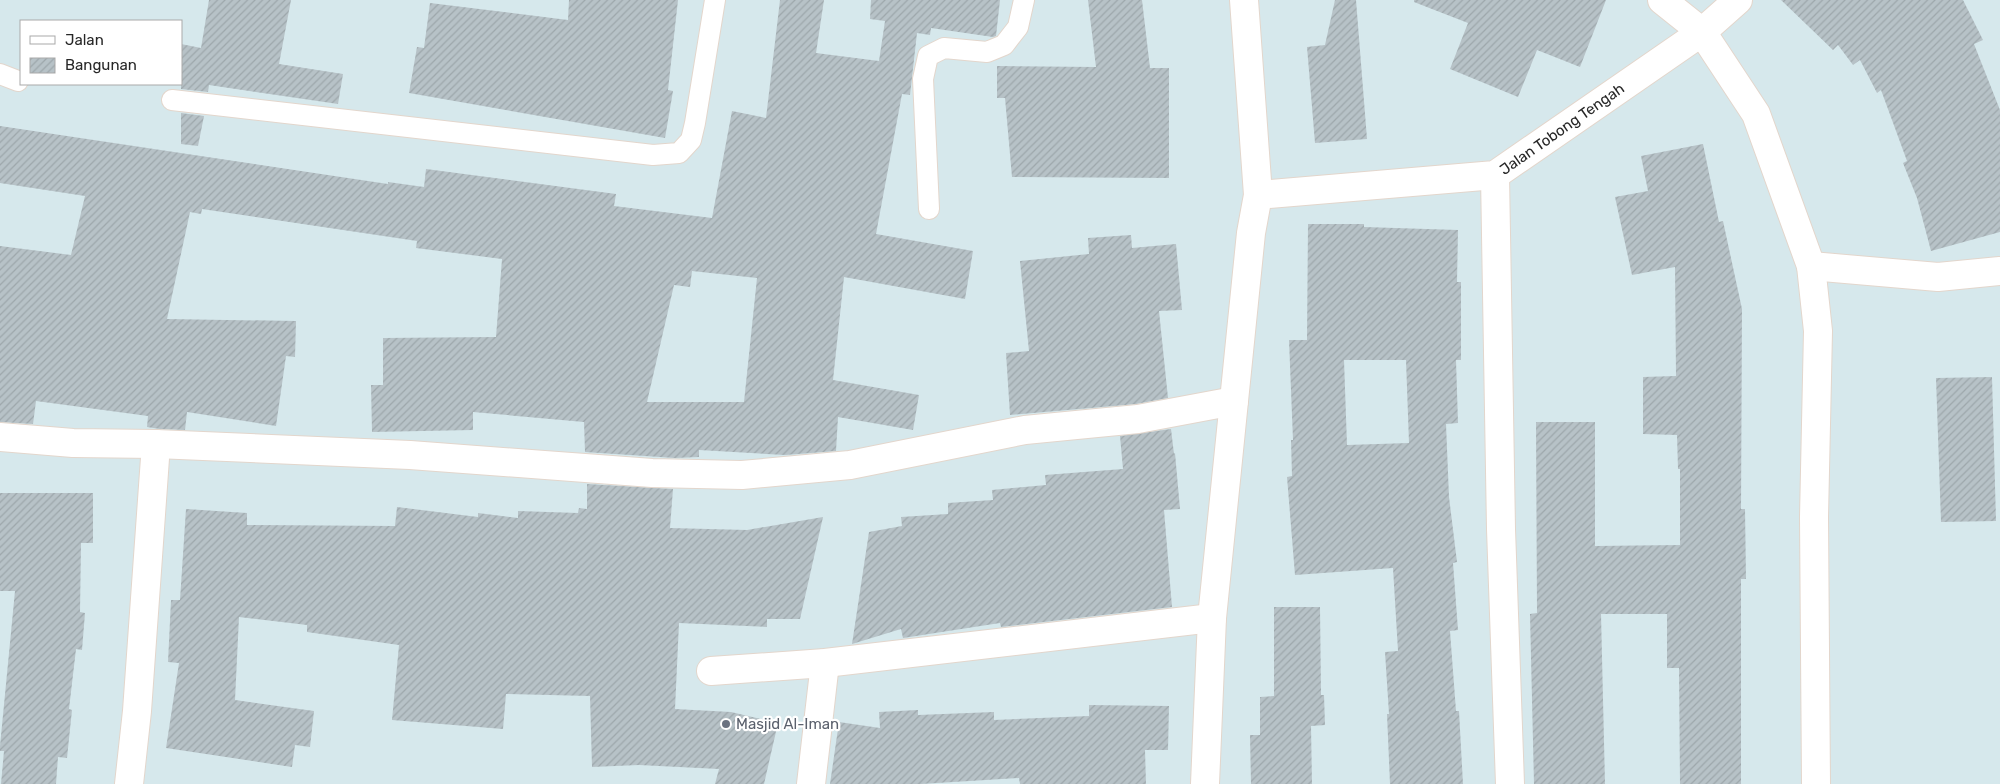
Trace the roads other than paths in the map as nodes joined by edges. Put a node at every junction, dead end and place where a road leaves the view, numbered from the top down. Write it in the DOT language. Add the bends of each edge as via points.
graph roads {
  1 [pos="715,0"];
  2 [pos="1024,0"];
  3 [pos="1244,0"];
  4 [pos="1662,0"];
  5 [pos="1738,0"];
  6 [pos="1702,32"];
  7 [pos="172,100"];
  8 [pos="1495,175"];
  9 [pos="1258,195"];
  10 [pos="929,210"];
  11 [pos="1810,266"];
  12 [pos="2000,271"];
  13 [pos="1234,401"];
  14 [pos="0,437"];
  15 [pos="156,444"];
  16 [pos="1212,618"];
  17 [pos="825,663"];
  18 [pos="711,671"];
  19 [pos="129,784"];
  20 [pos="811,784"];
  21 [pos="1205,784"];
  22 [pos="1510,784"];
  23 [pos="1816,784"];
  1 -- 7 [label="lane" via="691,140 678,153 653,155"];
  2 -- 10 [label="lane" via="1018,27 1004,44 988,52 944,48 928,56 923,79"];
  3 -- 9 [label="street"];
  4 -- 6 [label="street"];
  5 -- 6 [label="street, Jalan Tobong Tengah"];
  6 -- 8 [label="street, Jalan Tobong Tengah"];
  6 -- 11 [label="street" via="1756,114"];
  8 -- 9 [label="street, Jalan Tobong Tengah"];
  8 -- 22 [label="street"];
  9 -- 13 [label="street" via="1251,233"];
  11 -- 12 [label="street" via="1938,277"];
  11 -- 23 [label="street" via="1818,331 1814,517"];
  13 -- 15 [label="street" via="1138,419 1026,430 850,465 742,475 652,473 410,455"];
  13 -- 16 [label="street"];
  14 -- 15 [label="street" via="73,443"];
  15 -- 19 [label="street"];
  16 -- 17 [label="street"];
  16 -- 21 [label="street"];
  17 -- 18 [label="street"];
  17 -- 20 [label="street"];
}
